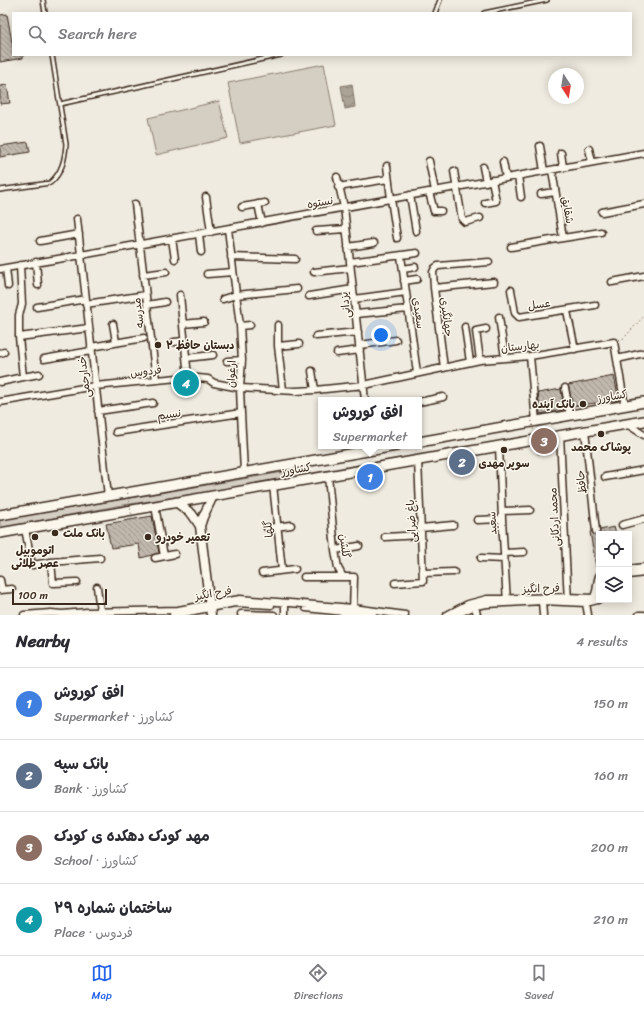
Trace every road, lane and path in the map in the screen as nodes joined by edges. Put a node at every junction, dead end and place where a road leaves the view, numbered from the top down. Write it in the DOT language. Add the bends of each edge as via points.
graph roads {
  1 [pos="43,0"];
  2 [pos="440,0"];
  3 [pos="547,0"];
  4 [pos="45,12"];
  5 [pos="436,12"];
  6 [pos="489,12"];
  7 [pos="52,56"];
  8 [pos="276,56"];
  9 [pos="60,104"];
  10 [pos="540,146"];
  11 [pos="590,149"];
  12 [pos="561,153"];
  13 [pos="644,153"];
  14 [pos="429,161"];
  15 [pos="503,162"];
  16 [pos="592,162"];
  17 [pos="387,166"];
  18 [pos="483,167"];
  19 [pos="563,168"];
  20 [pos="552,170"];
  21 [pos="454,171"];
  22 [pos="544,171"];
  23 [pos="518,176"];
  24 [pos="337,177"];
  25 [pos="506,178"];
  26 [pos="388,179"];
  27 [pos="489,181"];
  28 [pos="457,187"];
  29 [pos="338,188"];
  30 [pos="0,190"];
  31 [pos="432,191"];
  32 [pos="554,192"];
  33 [pos="541,194"];
  34 [pos="410,195"];
  35 [pos="206,197"];
  36 [pos="521,197"];
  37 [pos="391,199"];
  38 [pos="486,202"];
  39 [pos="265,203"];
  40 [pos="135,204"];
  41 [pos="258,204"];
  42 [pos="644,204"];
  43 [pos="242,207"];
  44 [pos="344,208"];
  45 [pos="441,211"];
  46 [pos="602,212"];
  47 [pos="480,218"];
  48 [pos="77,219"];
  49 [pos="262,222"];
  50 [pos="346,228"];
  51 [pos="228,229"];
  52 [pos="316,231"];
  53 [pos="416,231"];
  54 [pos="211,232"];
  55 [pos="601,232"];
  56 [pos="79,234"];
  57 [pos="198,234"];
  58 [pos="397,238"];
  59 [pos="563,238"];
  60 [pos="172,239"];
  61 [pos="40,241"];
  62 [pos="374,243"];
  63 [pos="140,245"];
  64 [pos="348,247"];
  65 [pos="511,247"];
  66 [pos="201,252"];
  67 [pos="417,253"];
  68 [pos="81,256"];
  69 [pos="401,256"];
  70 [pos="231,257"];
  71 [pos="175,259"];
  72 [pos="295,259"];
  73 [pos="36,262"];
  74 [pos="489,262"];
  75 [pos="20,265"];
  76 [pos="350,265"];
  77 [pos="415,267"];
  78 [pos="3,268"];
  79 [pos="403,269"];
  80 [pos="166,272"];
  81 [pos="233,272"];
  82 [pos="314,272"];
  83 [pos="206,274"];
  84 [pos="143,275"];
  85 [pos="644,276"];
  86 [pos="417,279"];
  87 [pos="404,281"];
  88 [pos="494,282"];
  89 [pos="612,282"];
  90 [pos="38,285"];
  91 [pos="8,286"];
  92 [pos="434,288"];
  93 [pos="297,289"];
  94 [pos="353,289"];
  95 [pos="511,290"];
  96 [pos="406,292"];
  97 [pos="146,295"];
  98 [pos="180,295"];
  99 [pos="236,295"];
  100 [pos="309,296"];
  101 [pos="223,298"];
  102 [pos="354,298"];
  103 [pos="86,302"];
  104 [pos="165,302"];
  105 [pos="147,305"];
  106 [pos="595,305"];
  107 [pos="37,307"];
  108 [pos="408,308"];
  109 [pos="567,311"];
  110 [pos="356,314"];
  111 [pos="644,316"];
  112 [pos="499,317"];
  113 [pos="204,322"];
  114 [pos="114,324"];
  115 [pos="183,324"];
  116 [pos="250,325"];
  117 [pos="240,326"];
  118 [pos="278,326"];
  119 [pos="465,327"];
  120 [pos="89,328"];
  121 [pos="486,329"];
  122 [pos="358,332"];
  123 [pos="316,336"];
  124 [pos="19,337"];
  125 [pos="144,338"];
  126 [pos="396,340"];
  127 [pos="622,340"];
  128 [pos="184,341"];
  129 [pos="116,342"];
  130 [pos="174,342"];
  131 [pos="299,344"];
  132 [pos="278,346"];
  133 [pos="360,348"];
  134 [pos="91,349"];
  135 [pos="575,349"];
  136 [pos="337,353"];
  137 [pos="644,353"];
  138 [pos="212,356"];
  139 [pos="530,356"];
  140 [pos="186,358"];
  141 [pos="505,358"];
  142 [pos="44,359"];
  143 [pos="617,359"];
  144 [pos="242,360"];
  145 [pos="480,360"];
  146 [pos="227,361"];
  147 [pos="470,362"];
  148 [pos="444,368"];
  149 [pos="312,371"];
  150 [pos="417,373"];
  151 [pos="39,374"];
  152 [pos="23,377"];
  153 [pos="188,377"];
  154 [pos="156,380"];
  155 [pos="0,382"];
  156 [pos="364,385"];
  157 [pos="95,386"];
  158 [pos="240,388"];
  159 [pos="565,388"];
  160 [pos="283,390"];
  161 [pos="315,390"];
  162 [pos="366,397"];
  163 [pos="444,397"];
  164 [pos="422,401"];
  165 [pos="0,402"];
  166 [pos="644,402"];
  167 [pos="154,404"];
  168 [pos="626,406"];
  169 [pos="98,411"];
  170 [pos="240,414"];
  171 [pos="570,415"];
  172 [pos="534,419"];
  173 [pos="644,421"];
  174 [pos="627,424"];
  175 [pos="585,431"];
  176 [pos="116,432"];
  177 [pos="560,435"];
  178 [pos="644,435"];
  179 [pos="422,441"];
  180 [pos="499,446"];
  181 [pos="365,449"];
  182 [pos="543,451"];
  183 [pos="418,460"];
  184 [pos="644,470"];
  185 [pos="244,472"];
  186 [pos="328,476"];
  187 [pos="605,477"];
  188 [pos="273,485"];
  189 [pos="127,489"];
  190 [pos="108,496"];
  191 [pos="213,496"];
  192 [pos="176,502"];
  193 [pos="155,506"];
  194 [pos="530,510"];
  195 [pos="502,511"];
  196 [pos="0,515"];
  197 [pos="132,518"];
  198 [pos="502,519"];
  199 [pos="644,519"];
  200 [pos="477,520"];
  201 [pos="291,525"];
  202 [pos="453,525"];
  203 [pos="622,525"];
  204 [pos="200,526"];
  205 [pos="277,527"];
  206 [pos="267,528"];
  207 [pos="25,529"];
  208 [pos="421,531"];
  209 [pos="596,531"];
  210 [pos="0,533"];
  211 [pos="385,537"];
  212 [pos="359,546"];
  213 [pos="335,550"];
  214 [pos="524,552"];
  215 [pos="175,554"];
  216 [pos="164,556"];
  217 [pos="504,556"];
  218 [pos="100,558"];
  219 [pos="155,558"];
  220 [pos="481,558"];
  221 [pos="50,562"];
  222 [pos="644,567"];
  223 [pos="295,569"];
  224 [pos="632,569"];
  225 [pos="282,570"];
  226 [pos="454,572"];
  227 [pos="262,573"];
  228 [pos="423,573"];
  229 [pos="644,573"];
  230 [pos="632,575"];
  231 [pos="343,576"];
  232 [pos="304,577"];
  233 [pos="0,580"];
  234 [pos="77,582"];
  235 [pos="395,583"];
  236 [pos="97,586"];
  237 [pos="12,589"];
  238 [pos="1,590"];
  239 [pos="596,594"];
  240 [pos="567,600"];
  241 [pos="596,600"];
  242 [pos="240,601"];
  243 [pos="507,601"];
  244 [pos="542,601"];
  245 [pos="586,603"];
  246 [pos="285,606"];
  247 [pos="475,606"];
  248 [pos="210,609"];
  249 [pos="353,609"];
  250 [pos="100,611"];
  251 [pos="241,614"];
  252 [pos="644,614"];
  253 [pos="24,615"];
  254 [pos="173,615"];
  255 [pos="274,615"];
  256 [pos="285,615"];
  257 [pos="372,615"];
  258 [pos="405,615"];
  259 [pos="447,615"];
  260 [pos="455,615"];
  261 [pos="477,615"];
  262 [pos="543,615"];
  263 [pos="588,615"];
  264 [pos="639,615"];
  1 -- 4 [label="lane"];
  2 -- 5 [label="lane"];
  3 -- 6 [label="lane"];
  7 -- 9 [label="lane"];
  8 -- 9 [label="lane"];
  9 -- 30 [label="lane" via="66,155 58,173 50,182"];
  10 -- 22 [label="street"];
  11 -- 16 [label="street"];
  12 -- 19 [label="street"];
  13 -- 16 [label="street, نستوه"];
  14 -- 31 [label="street"];
  15 -- 25 [label="street"];
  16 -- 19 [label="street, نستوه"];
  17 -- 26 [label="street"];
  18 -- 27 [label="street"];
  19 -- 20 [label="street, نستوه"];
  20 -- 22 [label="street, نستوه"];
  20 -- 32 [label="street, شقایق"];
  21 -- 28 [label="street"];
  22 -- 23 [label="street, نستوه"];
  23 -- 25 [label="street, نستوه"];
  23 -- 36 [label="street"];
  24 -- 29 [label="street, یزدانی"];
  25 -- 27 [label="street, نستوه"];
  26 -- 29 [label="street"];
  26 -- 37 [label="street"];
  27 -- 28 [label="street, نستوه"];
  27 -- 38 [label="street" via="496,201"];
  28 -- 31 [label="street, نستوه"];
  28 -- 47 [label="street" via="463,221"];
  29 -- 44 [label="street, یزدانی"];
  31 -- 34 [label="street, نستوه"];
  31 -- 45 [label="street" via="434,211"];
  32 -- 33 [label="street"];
  32 -- 59 [label="street, شقایق"];
  34 -- 37 [label="street, نستوه"];
  34 -- 53 [label="street"];
  35 -- 54 [label="street"];
  37 -- 44 [label="street, نستوه"];
  37 -- 58 [label="street"];
  39 -- 41 [label="street"];
  40 -- 63 [label="street, مدرسه"];
  41 -- 43 [label="street"];
  41 -- 49 [label="street"];
  42 -- 46 [label="street"];
  44 -- 49 [label="street, نستوه"];
  44 -- 50 [label="street, یزدانی"];
  48 -- 56 [label="street, خدارحمی"];
  49 -- 51 [label="street, نستوه"];
  50 -- 52 [label="street"];
  50 -- 64 [label="street, یزدانی"];
  51 -- 54 [label="street, نستوه"];
  51 -- 70 [label="street, ارغوان"];
  54 -- 57 [label="street, نستوه"];
  55 -- 59 [label="street, شقایق"];
  56 -- 61 [label="street"];
  56 -- 68 [label="street, خدارحمی"];
  57 -- 60 [label="street, نستوه"];
  57 -- 66 [label="street"];
  59 -- 65 [label="street"];
  60 -- 63 [label="street, نستوه"];
  60 -- 71 [label="street"];
  62 -- 64 [label="street"];
  63 -- 68 [label="street, نستوه"];
  63 -- 84 [label="street, مدرسه"];
  64 -- 76 [label="street, یزدانی"];
  67 -- 69 [label="street"];
  68 -- 73 [label="street, نستوه"];
  68 -- 103 [label="street, خدارحمی"];
  69 -- 76 [label="street"];
  69 -- 79 [label="street, سعیدی"];
  70 -- 72 [label="street"];
  70 -- 81 [label="street, ارغوان"];
  73 -- 75 [label="street, نستوه"];
  73 -- 90 [label="street"];
  74 -- 92 [label="street, جهانگیری" via="438,266 433,272"];
  75 -- 78 [label="street, نستوه"];
  75 -- 124 [label="street" via="22,304"];
  76 -- 82 [label="street"];
  76 -- 94 [label="street, یزدانی"];
  77 -- 79 [label="street"];
  78 -- 91 [label="street"];
  79 -- 87 [label="street, سعیدی"];
  80 -- 84 [label="street"];
  81 -- 83 [label="street"];
  81 -- 99 [label="street, ارغوان"];
  84 -- 97 [label="street, مدرسه"];
  85 -- 89 [label="street"];
  86 -- 87 [label="street"];
  87 -- 96 [label="street, سعیدی"];
  88 -- 92 [label="street"];
  92 -- 148 [label="street, جهانگیری"];
  93 -- 99 [label="street"];
  94 -- 100 [label="street"];
  94 -- 102 [label="street, یزدانی"];
  95 -- 109 [label="street, عسل" via="514,313 519,317"];
  96 -- 102 [label="street"];
  96 -- 108 [label="street, سعیدی"];
  97 -- 103 [label="street"];
  97 -- 105 [label="street, مدرسه"];
  98 -- 115 [label="street"];
  99 -- 101 [label="street"];
  99 -- 117 [label="street, ارغوان"];
  102 -- 110 [label="street, یزدانی"];
  103 -- 107 [label="street"];
  103 -- 120 [label="street, خدارحمی"];
  104 -- 105 [label="street"];
  105 -- 154 [label="street, مدرسه"];
  106 -- 109 [label="street, عسل"];
  108 -- 110 [label="street"];
  108 -- 150 [label="street, سعیدی"];
  109 -- 135 [label="street"];
  110 -- 122 [label="street, یزدانی"];
  111 -- 127 [label="path"];
  112 -- 141 [label="street"];
  113 -- 115 [label="street"];
  114 -- 129 [label="street"];
  115 -- 128 [label="street"];
  116 -- 117 [label="street"];
  117 -- 144 [label="street, ارغوان"];
  118 -- 132 [label="street"];
  119 -- 147 [label="street"];
  120 -- 124 [label="street"];
  120 -- 134 [label="street, خدارحمی"];
  121 -- 145 [label="street" via="476,331"];
  122 -- 123 [label="street"];
  122 -- 133 [label="street, یزدانی"];
  124 -- 152 [label="street"];
  125 -- 129 [label="street"];
  126 -- 133 [label="street"];
  128 -- 130 [label="street"];
  128 -- 140 [label="street"];
  129 -- 134 [label="street"];
  131 -- 132 [label="street"];
  132 -- 160 [label="street"];
  133 -- 136 [label="street"];
  133 -- 156 [label="street, یزدانی"];
  134 -- 142 [label="street"];
  134 -- 157 [label="street, خدارحمی"];
  135 -- 139 [label="street, بهارستان"];
  135 -- 143 [label="street, بهارستان" via="614,342"];
  137 -- 143 [label="street"];
  138 -- 140 [label="street"];
  139 -- 141 [label="street, بهارستان"];
  139 -- 172 [label="street"];
  140 -- 153 [label="street"];
  141 -- 145 [label="street, بهارستان"];
  143 -- 168 [label="street, بهارستان"];
  144 -- 146 [label="street"];
  144 -- 158 [label="street, ارغوان"];
  145 -- 147 [label="street, بهارستان"];
  147 -- 148 [label="street, بهارستان"];
  148 -- 150 [label="street, بهارستان"];
  149 -- 161 [label="street"];
  150 -- 156 [label="street, بهارستان"];
  151 -- 152 [label="street"];
  152 -- 155 [label="street"];
  153 -- 154 [label="street, فردوس"];
  153 -- 158 [label="street, فردوس" via="208,379 214,383"];
  154 -- 157 [label="street, فردوس"];
  156 -- 161 [label="street, فردوس"];
  156 -- 162 [label="street, یزدانی"];
  157 -- 165 [label="street, فردوس"];
  157 -- 169 [label="street, خدارحمی"];
  158 -- 160 [label="street, فردوس"];
  158 -- 170 [label="street, ارغوان"];
  159 -- 171 [label="street"];
  160 -- 161 [label="street, فردوس"];
  163 -- 164 [label="street"];
  166 -- 168 [label="main road, کشاورز"];
  167 -- 169 [label="street"];
  168 -- 171 [label="main road, کشاورز"];
  169 -- 190 [label="street, خدارحمی"];
  170 -- 176 [label="street, نسیم"];
  170 -- 185 [label="street, ارغوان"];
  171 -- 172 [label="main road, کشاورز"];
  172 -- 179 [label="main road, کشاورز"];
  172 -- 182 [label="path, bridge" via="538,454"];
  173 -- 174 [label="main road, کشاورز"];
  174 -- 175 [label="main road, کشاورز"];
  174 -- 178 [label="street"];
  175 -- 177 [label="main road, کشاورز"];
  175 -- 209 [label="street, حافظ"];
  177 -- 180 [label="main road, کشاورز"];
  177 -- 240 [label="street, محمد اردکانی"];
  180 -- 183 [label="main road, کشاورز"];
  180 -- 195 [label="street, سعید"];
  181 -- 185 [label="main road, کشاورز"];
  183 -- 186 [label="main road, کشاورز"];
  183 -- 208 [label="street, باغ ضرایی"];
  184 -- 187 [label="street"];
  185 -- 190 [label="main road, کشاورز"];
  186 -- 188 [label="main road, کشاورز"];
  186 -- 213 [label="street, گلشن"];
  188 -- 191 [label="main road, کشاورز"];
  188 -- 205 [label="street, گلها"];
  189 -- 197 [label="path, bridge"];
  190 -- 196 [label="main road, کشاورز"];
  191 -- 192 [label="main road, کشاورز"];
  191 -- 204 [label="main road"];
  192 -- 193 [label="main road, کشاورز"];
  192 -- 204 [label="main road" via="192,514"];
  193 -- 207 [label="main road, کشاورز"];
  193 -- 216 [label="street"];
  194 -- 195 [label="street"];
  195 -- 198 [label="street, سعید"];
  198 -- 200 [label="street"];
  198 -- 217 [label="street, سعید"];
  199 -- 203 [label="street"];
  201 -- 205 [label="street"];
  202 -- 208 [label="street"];
  204 -- 248 [label="main road"];
  205 -- 206 [label="street"];
  205 -- 225 [label="street, گلها"];
  207 -- 210 [label="main road, کشاورز"];
  207 -- 221 [label="street" via="32,565"];
  208 -- 211 [label="street"];
  208 -- 228 [label="street, باغ ضرایی"];
  212 -- 213 [label="street"];
  213 -- 231 [label="street, گلشن" via="338,568"];
  214 -- 217 [label="street"];
  215 -- 216 [label="street"];
  216 -- 219 [label="street"];
  217 -- 220 [label="street"];
  217 -- 243 [label="street, سعید"];
  218 -- 221 [label="street"];
  221 -- 234 [label="street" via="53,583"];
  222 -- 224 [label="street"];
  223 -- 225 [label="street"];
  225 -- 227 [label="street"];
  226 -- 228 [label="street"];
  228 -- 235 [label="street, باغ ضرایی" via="423,581"];
  229 -- 230 [label="street"];
  231 -- 232 [label="street"];
  231 -- 249 [label="street, گلشن" via="354,577"];
  233 -- 238 [label="street"];
  236 -- 250 [label="street"];
  237 -- 238 [label="street"];
  239 -- 240 [label="street, فرح انگیز" via="593,598"];
  240 -- 243 [label="street, فرح انگیز"];
  240 -- 244 [label="street"];
  240 -- 245 [label="street"];
  241 -- 245 [label="street"];
  242 -- 246 [label="street"];
  242 -- 248 [label="street"];
  242 -- 249 [label="street, فرح انگیز"];
  242 -- 251 [label="street"];
  243 -- 244 [label="street"];
  243 -- 247 [label="street"];
  243 -- 259 [label="street, فرح انگیز" via="486,599 468,604"];
  244 -- 262 [label="street"];
  245 -- 263 [label="street"];
  246 -- 249 [label="street"];
  246 -- 256 [label="street"];
  247 -- 260 [label="street"];
  247 -- 261 [label="street"];
  248 -- 250 [label="street, فرح انگیز"];
  248 -- 254 [label="street"];
  249 -- 257 [label="street"];
  249 -- 258 [label="street, فرح انگیز"];
  250 -- 253 [label="street, فرح انگیز"];
  251 -- 255 [label="street"];
  252 -- 264 [label="street"];
}
